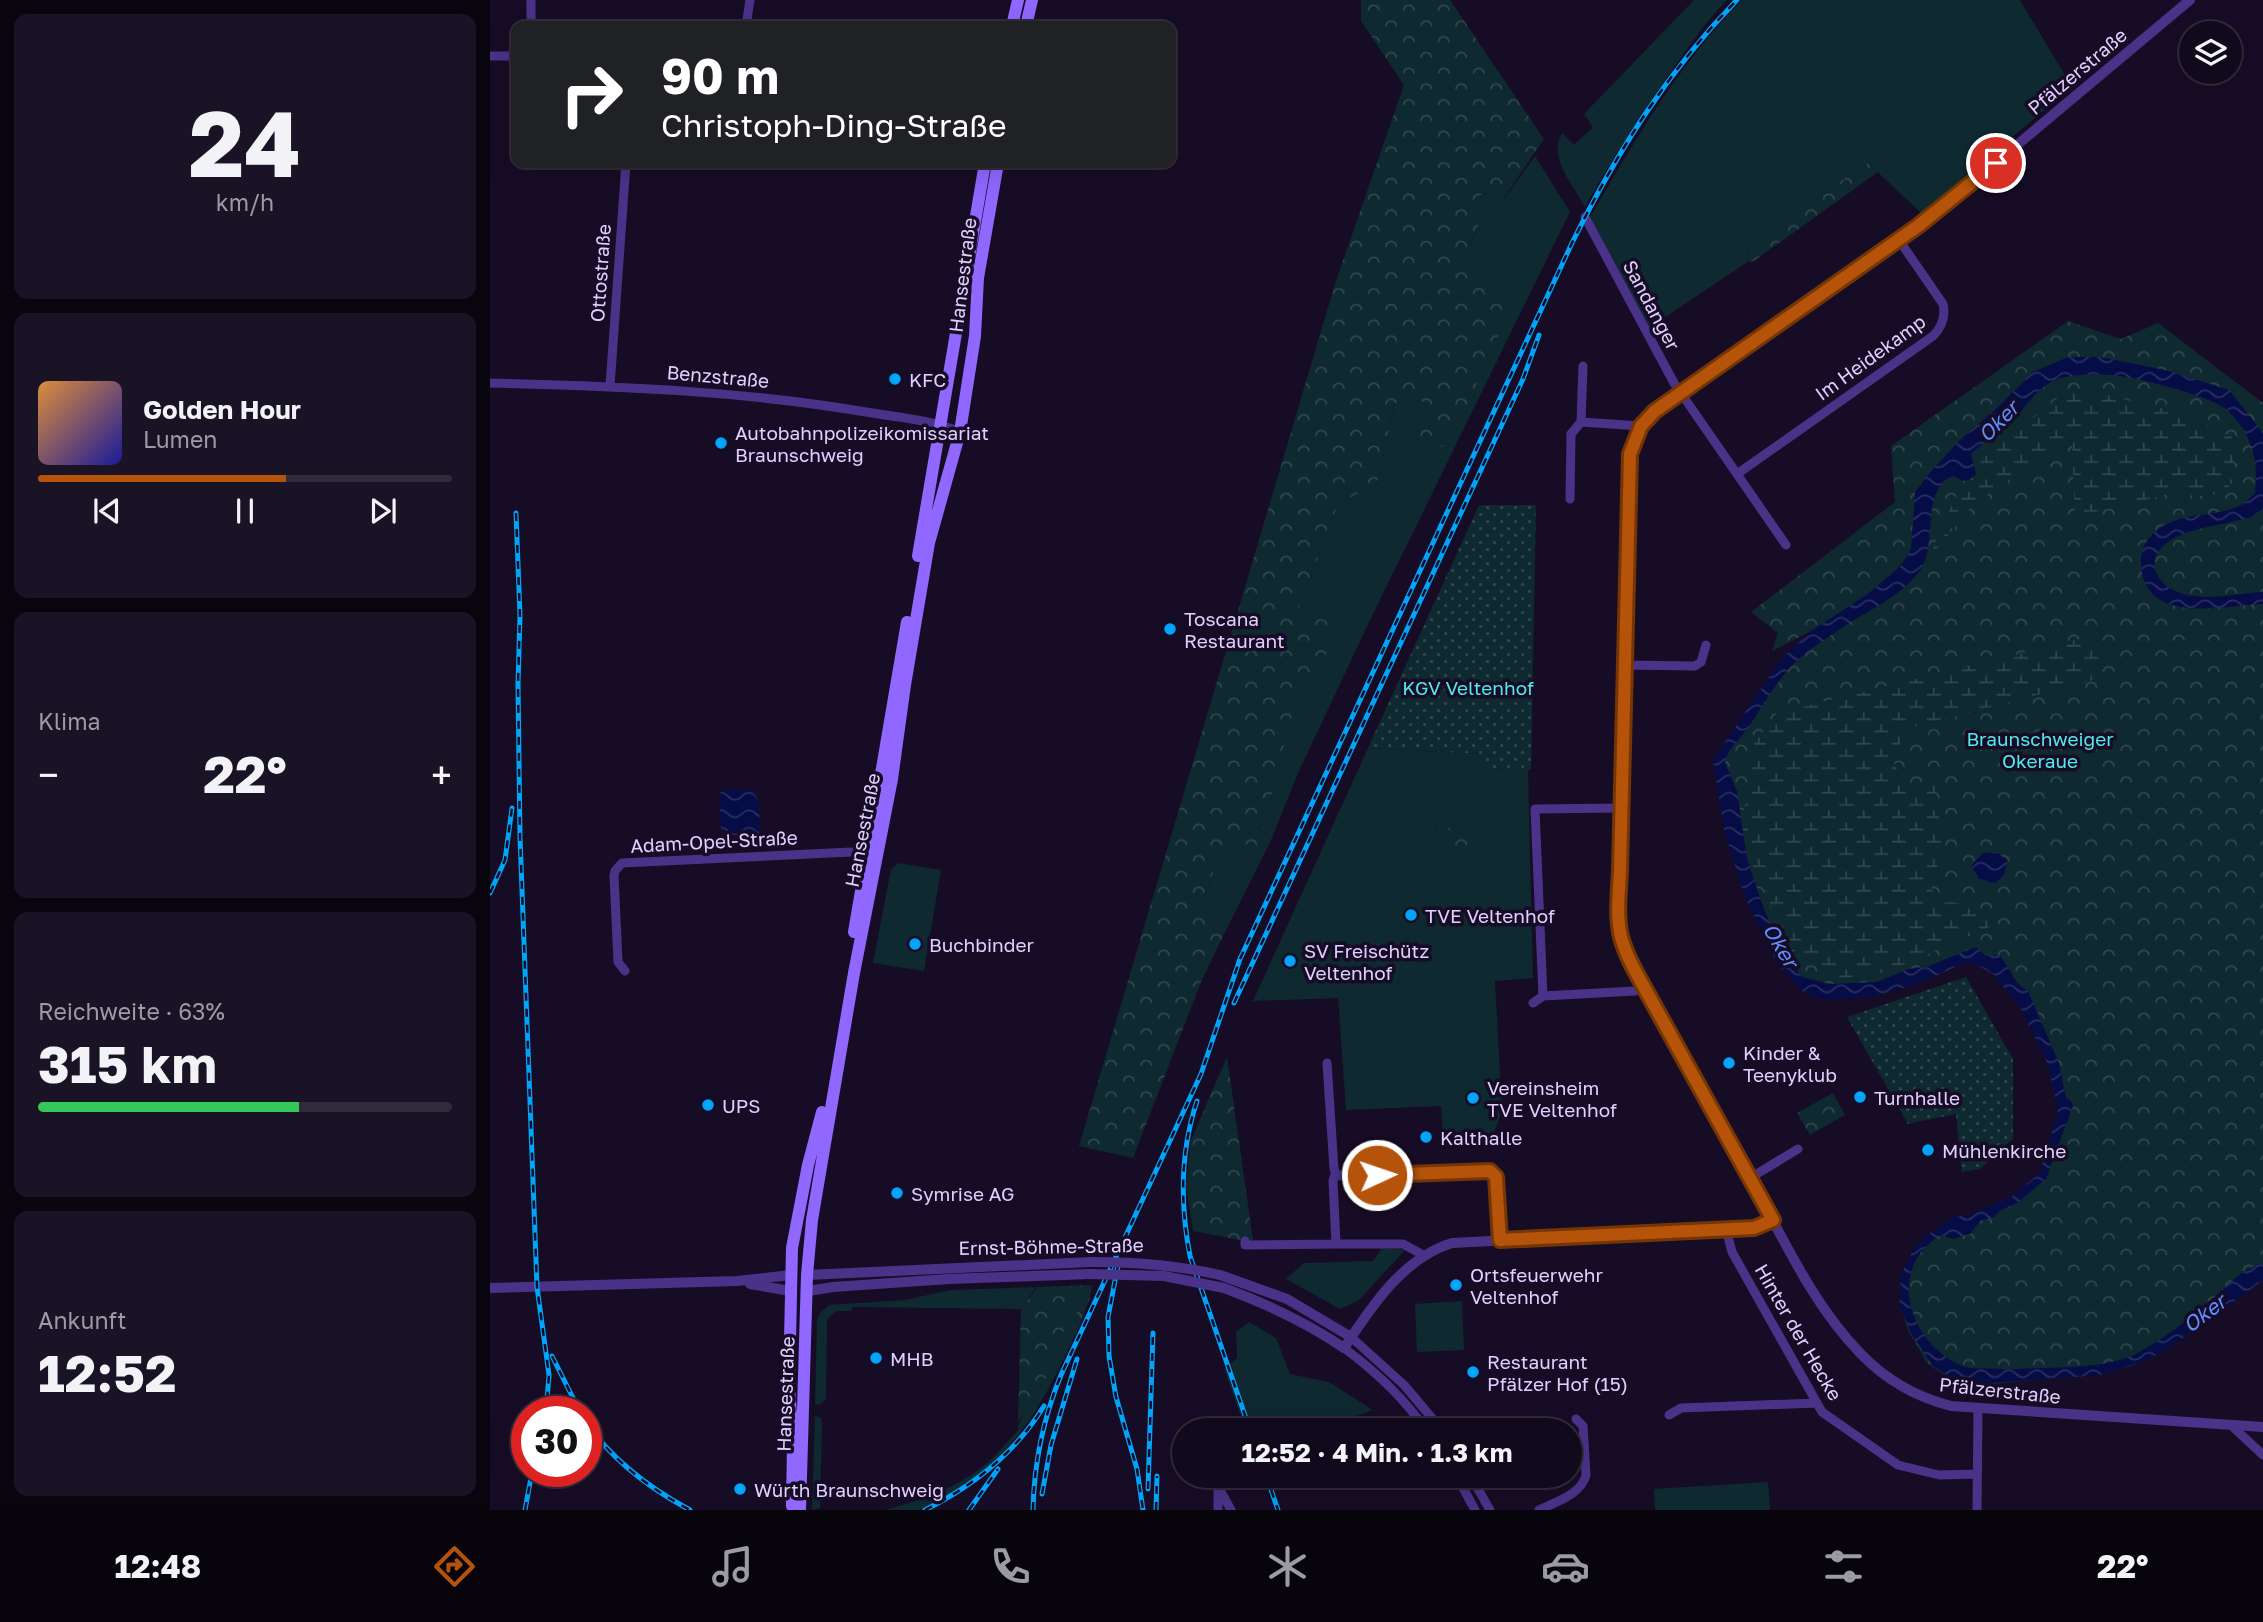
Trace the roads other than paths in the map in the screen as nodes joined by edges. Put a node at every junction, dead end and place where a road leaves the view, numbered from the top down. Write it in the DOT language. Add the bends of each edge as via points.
graph roads {
  1 [pos="531,0"];
  2 [pos="750,0"];
  3 [pos="1018,0"];
  4 [pos="1032,0"];
  5 [pos="2190,0"];
  6 [pos="531,21"];
  7 [pos="747,21"];
  8 [pos="1013,21"];
  9 [pos="1027,21"];
  10 [pos="511,56"];
  11 [pos="490,57"];
  12 [pos="626,168"];
  13 [pos="984,168"];
  14 [pos="997,168"];
  15 [pos="1585,217"];
  16 [pos="1899,240"];
  17 [pos="1583,366"];
  18 [pos="490,383"];
  19 [pos="610,386"];
  20 [pos="1681,392"];
  21 [pos="1581,422"];
  22 [pos="941,424"];
  23 [pos="1641,426"];
  24 [pos="960,432"];
  25 [pos="1737,474"];
  26 [pos="1570,499"];
  27 [pos="1786,545"];
  28 [pos="1706,645"];
  29 [pos="1623,665"];
  30 [pos="1621,808"];
  31 [pos="873,851"];
  32 [pos="625,971"];
  33 [pos="1644,987"];
  34 [pos="1543,996"];
  35 [pos="1533,1003"];
  36 [pos="1327,1063"];
  37 [pos="1798,1149"];
  38 [pos="1335,1174"];
  39 [pos="1750,1178"];
  40 [pos="1773,1220"];
  41 [pos="1726,1229"];
  42 [pos="1500,1240"];
  43 [pos="1245,1241"];
  44 [pos="1336,1244"];
  45 [pos="1425,1256"];
  46 [pos="791,1275"];
  47 [pos="807,1275"];
  48 [pos="737,1281"];
  49 [pos="490,1289"];
  50 [pos="790,1291"];
  51 [pos="808,1291"];
  52 [pos="1347,1343"];
  53 [pos="1816,1403"];
  54 [pos="1978,1409"];
  55 [pos="1669,1415"];
  56 [pos="1417,1418"];
  57 [pos="1432,1418"];
  58 [pos="1582,1425"];
  59 [pos="2233,1427"];
  60 [pos="2263,1427"];
  61 [pos="2263,1455"];
  62 [pos="1977,1474"];
  63 [pos="1582,1484"];
  64 [pos="1218,1488"];
  65 [pos="1219,1488"];
  66 [pos="1463,1488"];
  67 [pos="1477,1488"];
  68 [pos="1578,1488"];
  69 [pos="792,1510"];
  70 [pos="800,1510"];
  71 [pos="1218,1510"];
  72 [pos="1231,1510"];
  73 [pos="1475,1510"];
  74 [pos="1490,1510"];
  75 [pos="1539,1510"];
  76 [pos="1977,1510"];
  1 -- 6 [label="street"];
  2 -- 7 [label="street"];
  3 -- 8 [label="main road"];
  4 -- 9 [label="main road"];
  5 -- 16 [label="street, Pfälzerstraße"];
  10 -- 11 [label="street"];
  12 -- 19 [label="street, Ottostraße"];
  13 -- 22 [label="main road, Hansestraße"];
  14 -- 24 [label="main road, Hansestraße"];
  15 -- 20 [label="street, Sandanger"];
  16 -- 20 [label="street, Pfälzerstraße"];
  16 -- 25 [label="street, Im Heidekamp" via="1943,304 1940,328"];
  17 -- 21 [label="street"];
  18 -- 19 [label="street, Benzstraße"];
  19 -- 22 [label="street, Benzstraße" via="791,400"];
  20 -- 23 [label="street, Pfälzerstraße"];
  20 -- 25 [label="street, Sandanger"];
  21 -- 23 [label="street"];
  21 -- 26 [label="street" via="1571,434"];
  22 -- 24 [label="street, Benzstraße"];
  22 -- 31 [label="main road, Hansestraße"];
  23 -- 29 [label="street, Pfälzerstraße" via="1628,469"];
  24 -- 31 [label="main road, Hansestraße" via="929,543 892,779"];
  25 -- 27 [label="street, Sandanger"];
  28 -- 29 [label="street" via="1695,666"];
  29 -- 30 [label="street, Pfälzerstraße"];
  30 -- 33 [label="street, Pfälzerstraße" via="1619,925"];
  30 -- 34 [label="street" via="1535,809"];
  31 -- 32 [label="street, Adam-Opel-Straße" via="622,863 614,876 618,962"];
  31 -- 46 [label="main road, Hansestraße" via="808,1165"];
  31 -- 47 [label="main road, Hansestraße"];
  33 -- 34 [label="street"];
  33 -- 39 [label="street, Pfälzerstraße"];
  34 -- 35 [label="street"];
  36 -- 38 [label="street"];
  37 -- 39 [label="street"];
  38 -- 42 [label="street" via="1490,1171 1496,1177"];
  38 -- 44 [label="street"];
  39 -- 40 [label="street, Pfälzerstraße"];
  40 -- 41 [label="street" via="1754,1228"];
  40 -- 54 [label="street, Pfälzerstraße" via="1820,1302 1864,1357 1894,1382 1927,1400"];
  41 -- 42 [label="street"];
  41 -- 53 [label="street, Hinter der Hecke" via="1732,1252"];
  42 -- 45 [label="street" via="1452,1243"];
  43 -- 44 [label="street" via="1245,1245"];
  44 -- 45 [label="street" via="1403,1244"];
  45 -- 52 [label="street" via="1398,1277"];
  46 -- 47 [label="main road, Ernst-Böhme-Straße"];
  46 -- 48 [label="street, Ernst-Böhme-Straße"];
  46 -- 50 [label="main road, Hansestraße"];
  47 -- 51 [label="main road, Hansestraße"];
  47 -- 52 [label="street, Ernst-Böhme-Straße, bridge" via="1156,1263 1220,1275 1287,1299"];
  48 -- 49 [label="street, Ernst-Böhme-Straße"];
  48 -- 50 [label="street, Ernst-Böhme-Straße"];
  50 -- 51 [label="main road, Ernst-Böhme-Straße"];
  50 -- 69 [label="main road, Hansestraße"];
  51 -- 52 [label="street, Ernst-Böhme-Straße, bridge" via="948,1279 1164,1276 1224,1288 1266,1303"];
  51 -- 70 [label="main road, Hansestraße"];
  52 -- 56 [label="street, Ernst-Böhme-Straße"];
  52 -- 57 [label="street, Ernst-Böhme-Straße" via="1404,1385"];
  53 -- 55 [label="street" via="1681,1408"];
  53 -- 62 [label="street, Hinter der Hecke" via="1822,1412 1898,1465 1939,1475"];
  54 -- 59 [label="street, Pfälzerstraße"];
  54 -- 62 [label="street"];
  58 -- 63 [label="street" via="1586,1475"];
  59 -- 60 [label="street, Pfälzerstraße"];
  59 -- 61 [label="street"];
  62 -- 76 [label="street"];
  64 -- 71 [label="street"];
  65 -- 72 [label="street"];
  66 -- 73 [label="street"];
  67 -- 74 [label="street"];
  68 -- 75 [label="street"];
}
